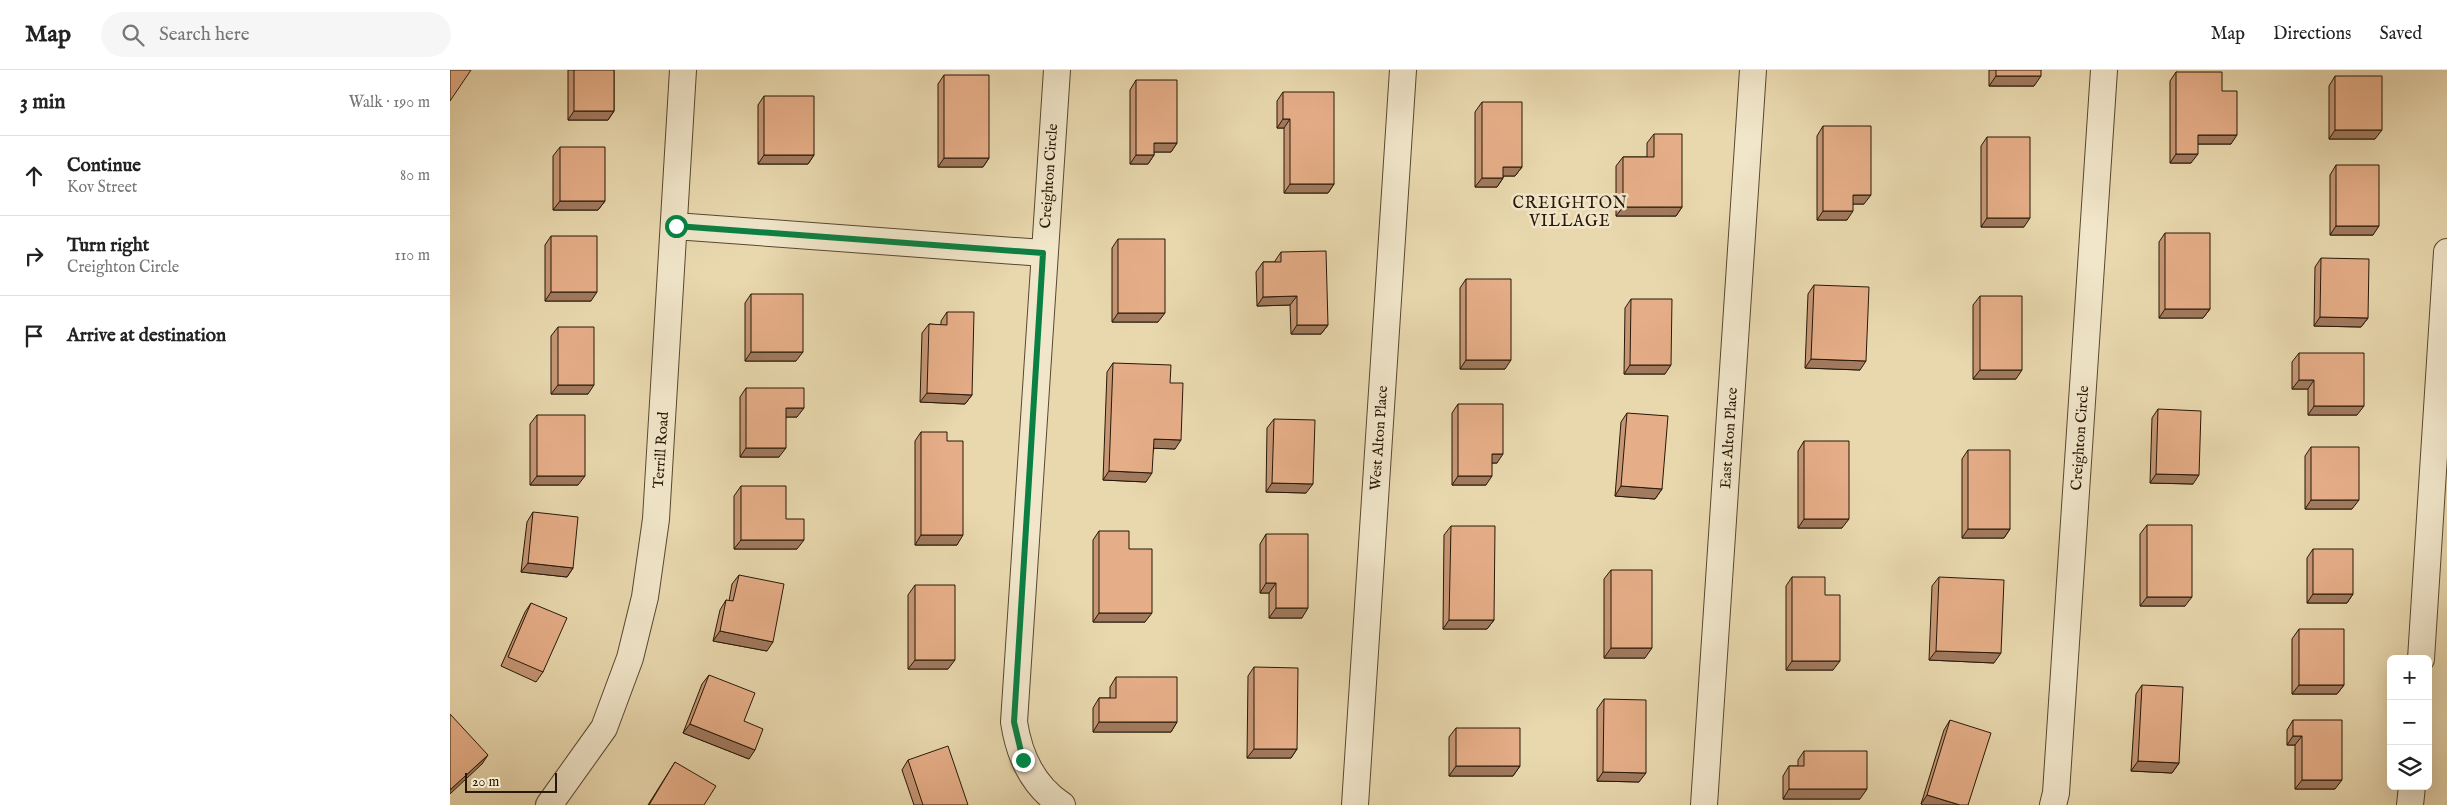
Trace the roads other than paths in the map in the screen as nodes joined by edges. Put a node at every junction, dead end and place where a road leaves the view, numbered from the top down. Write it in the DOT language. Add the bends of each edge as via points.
graph roads {
  1 [pos="683,70"];
  2 [pos="1057,70"];
  3 [pos="1403,70"];
  4 [pos="1753,70"];
  5 [pos="2104,70"];
  6 [pos="676,226"];
  7 [pos="2447,252"];
  8 [pos="1043,253"];
  9 [pos="2439,506"];
  10 [pos="2421,655"];
  11 [pos="2412,790"];
  12 [pos="549,805"];
  13 [pos="1062,805"];
  14 [pos="1355,805"];
  15 [pos="1704,805"];
  16 [pos="2054,805"];
  17 [pos="2410,805"];
  1 -- 6 [label="street, Terrill Road"];
  2 -- 8 [label="street, Creighton Circle"];
  3 -- 14 [label="street, West Alton Place"];
  4 -- 15 [label="street, East Alton Place"];
  5 -- 16 [label="street, Creighton Circle"];
  6 -- 8 [label="street"];
  6 -- 12 [label="street, Terrill Road" via="656,519 645,597 630,658 604,728"];
  7 -- 9 [label="street"];
  8 -- 13 [label="street, Creighton Circle" via="1014,722 1020,751 1032,775"];
  9 -- 10 [label="street"];
  11 -- 17 [label="street"];
}
